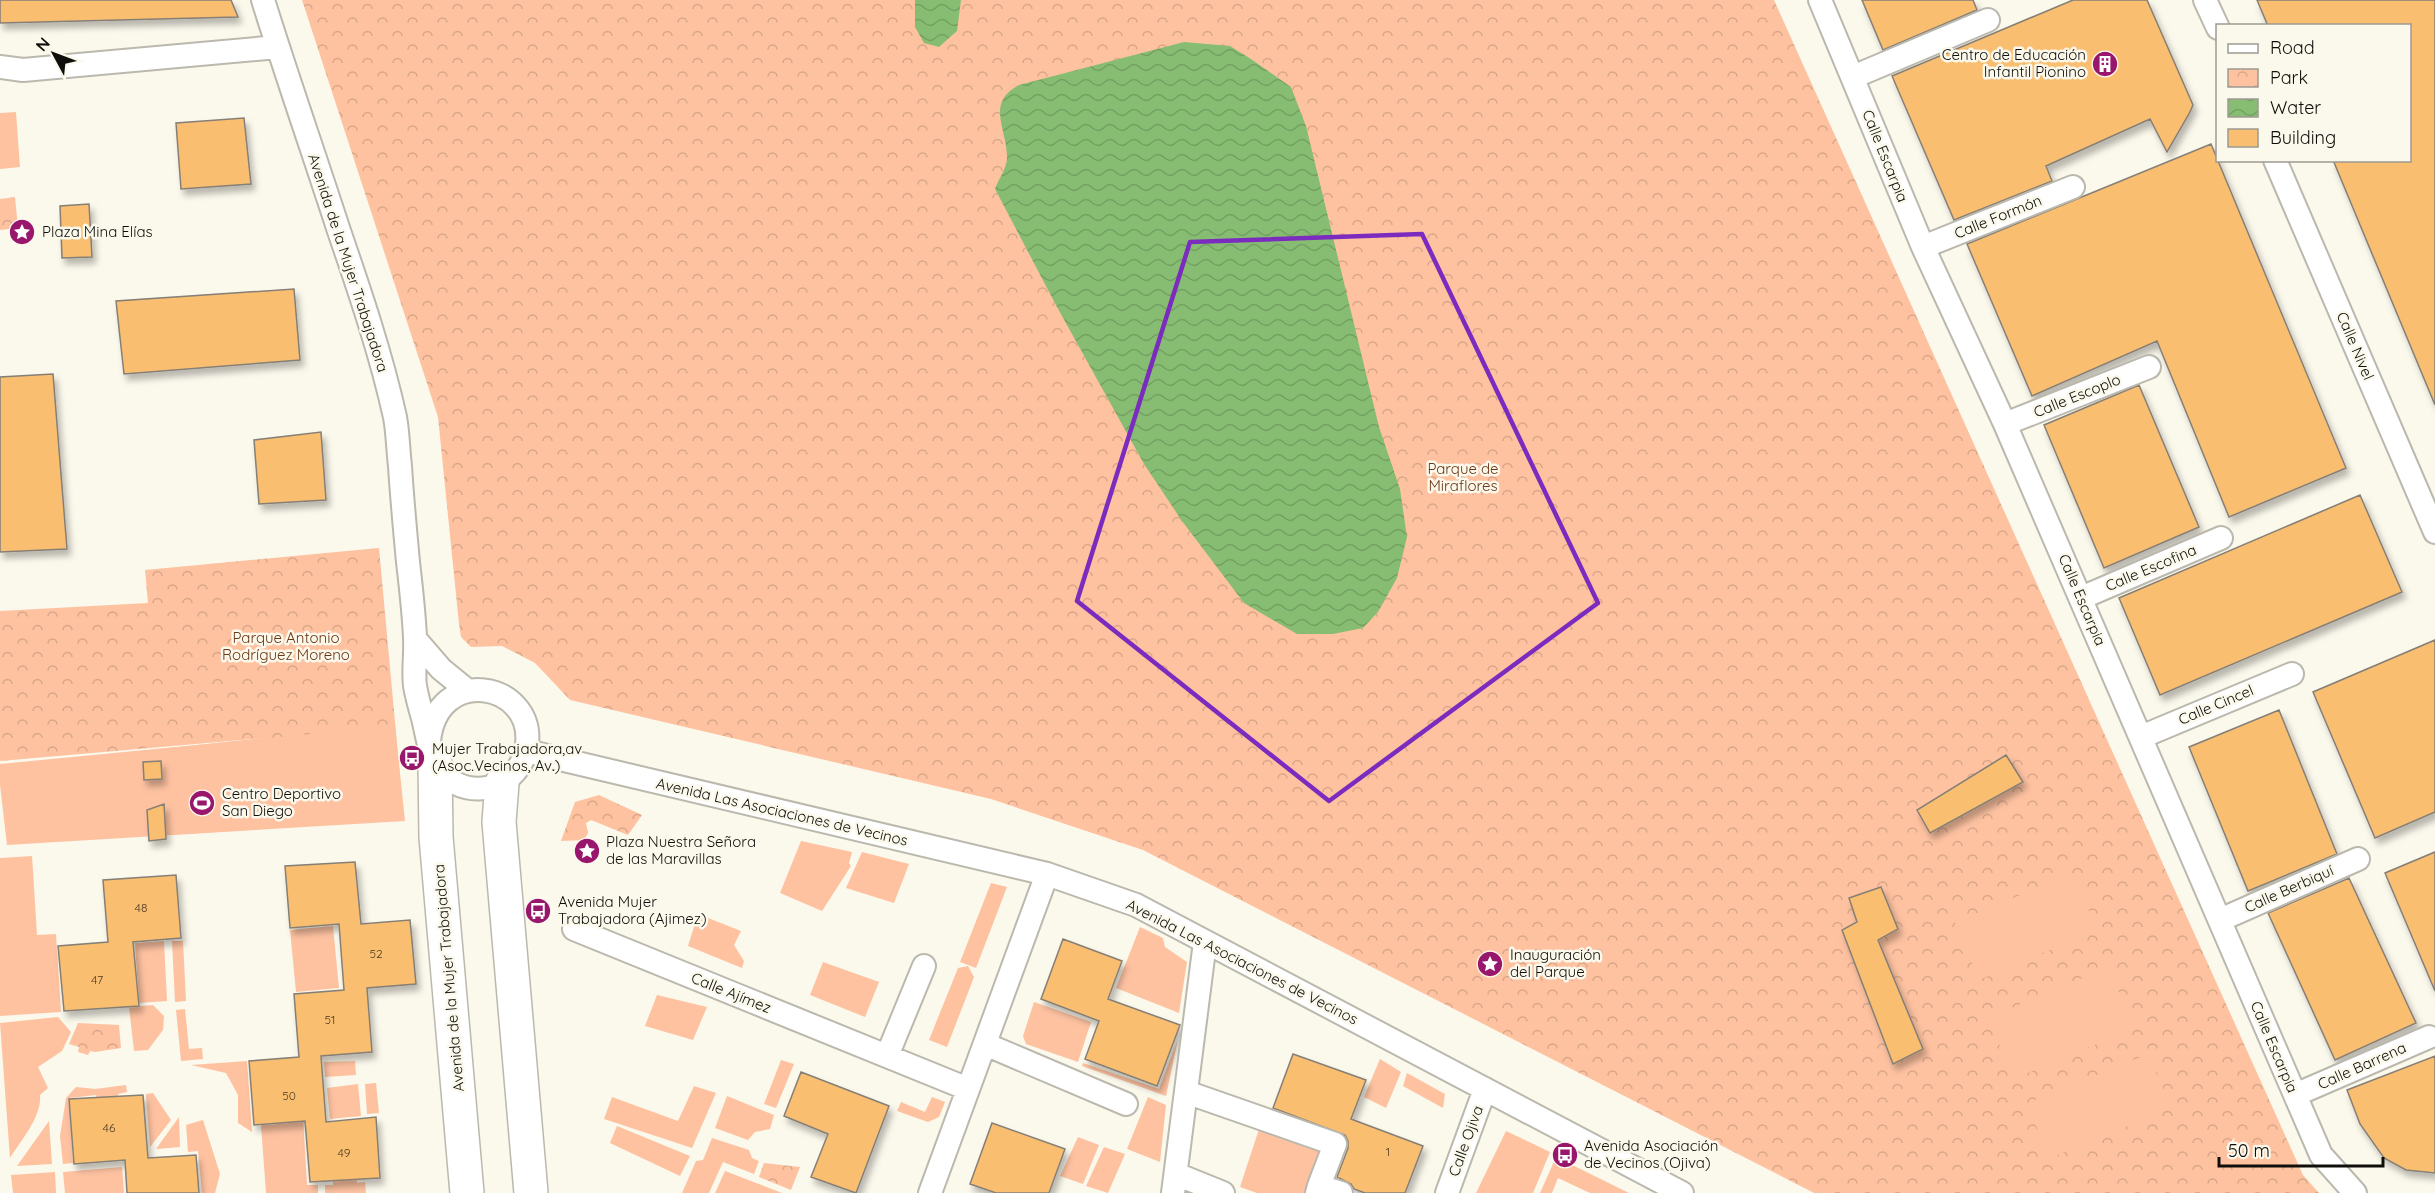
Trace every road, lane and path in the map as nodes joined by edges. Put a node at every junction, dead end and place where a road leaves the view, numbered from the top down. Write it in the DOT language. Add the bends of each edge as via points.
graph roads {
  1 [pos="263,0"];
  2 [pos="1820,0"];
  3 [pos="2205,0"];
  4 [pos="1988,20"];
  5 [pos="2216,26"];
  6 [pos="278,47"];
  7 [pos="0,67"];
  8 [pos="1853,77"];
  9 [pos="2276,162"];
  10 [pos="2073,186"];
  11 [pos="1923,247"];
  12 [pos="2149,367"];
  13 [pos="2005,424"];
  14 [pos="2435,532"];
  15 [pos="2221,538"];
  16 [pos="2081,598"];
  17 [pos="416,640"];
  18 [pos="2292,674"];
  19 [pos="468,691"];
  20 [pos="2141,737"];
  21 [pos="526,751"];
  22 [pos="432,752"];
  23 [pos="502,783"];
  24 [pos="2358,858"];
  25 [pos="1047,874"];
  26 [pos="2220,920"];
  27 [pos="574,930"];
  28 [pos="1205,942"];
  29 [pos="924,966"];
  30 [pos="2429,1037"];
  31 [pos="985,1044"];
  32 [pos="887,1056"];
  33 [pos="968,1089"];
  34 [pos="1485,1089"];
  35 [pos="1186,1092"];
  36 [pos="2295,1095"];
  37 [pos="1126,1104"];
  38 [pos="1175,1183"];
  39 [pos="1326,1191"];
  40 [pos="467,1193"];
  41 [pos="531,1193"];
  42 [pos="930,1193"];
  43 [pos="1223,1193"];
  44 [pos="1447,1193"];
  45 [pos="1682,1193"];
  46 [pos="2355,1193"];
  1 -- 6 [label="street, Avenida de la Mujer Trabajadora"];
  2 -- 8 [label="street, Calle Escarpia"];
  3 -- 5 [label="street"];
  4 -- 8 [label="street"];
  6 -- 7 [label="street" via="23,70"];
  6 -- 17 [label="street, Avenida de la Mujer Trabajadora" via="373,330 395,420"];
  8 -- 11 [label="street, Calle Escarpia"];
  9 -- 14 [label="street, Calle Nivel"];
  10 -- 11 [label="street, Calle Formón"];
  11 -- 13 [label="street, Calle Escarpia"];
  12 -- 13 [label="street, Calle Escoplo"];
  13 -- 16 [label="street, Calle Escarpia"];
  15 -- 16 [label="street, Calle Escofina"];
  16 -- 20 [label="street, Calle Escarpia"];
  17 -- 19 [label="street" via="441,669"];
  17 -- 22 [label="street, Avenida de la Mujer Trabajadora" via="415,686"];
  18 -- 20 [label="street, Calle Cincel"];
  19 -- 21 [label="street" via="492,692 518,708 527,729"];
  19 -- 22 [label="street" via="457,694 433,718"];
  20 -- 26 [label="street, Calle Escarpia"];
  21 -- 23 [label="street" via="517,770"];
  21 -- 25 [label="street, Avenida Las Asociaciones de Vecinos"];
  22 -- 23 [label="street" via="447,778 464,787 483,789"];
  22 -- 40 [label="street, Avenida de la Mujer Trabajadora"];
  23 -- 41 [label="street" via="498,812"];
  24 -- 26 [label="street, Calle Berbiquí"];
  25 -- 28 [label="street, Avenida Las Asociaciones de Vecinos" via="1136,905"];
  25 -- 31 [label="street"];
  26 -- 36 [label="street, Calle Escarpia"];
  27 -- 32 [label="street, Calle Ajímez"];
  28 -- 34 [label="street, Avenida Las Asociaciones de Vecinos"];
  28 -- 35 [label="street"];
  29 -- 32 [label="street"];
  30 -- 36 [label="street, Calle Barrena"];
  31 -- 33 [label="street"];
  31 -- 37 [label="street"];
  32 -- 33 [label="street, Calle Ajímez"];
  33 -- 42 [label="street"];
  34 -- 44 [label="street, Calle Ojiva"];
  34 -- 45 [label="street, Avenida Las Asociaciones de Vecinos"];
  35 -- 38 [label="street"];
  35 -- 39 [label="street" via="1335,1144"];
  36 -- 46 [label="street, Calle Escarpia" via="2321,1155"];
  38 -- 43 [label="street"];
}
